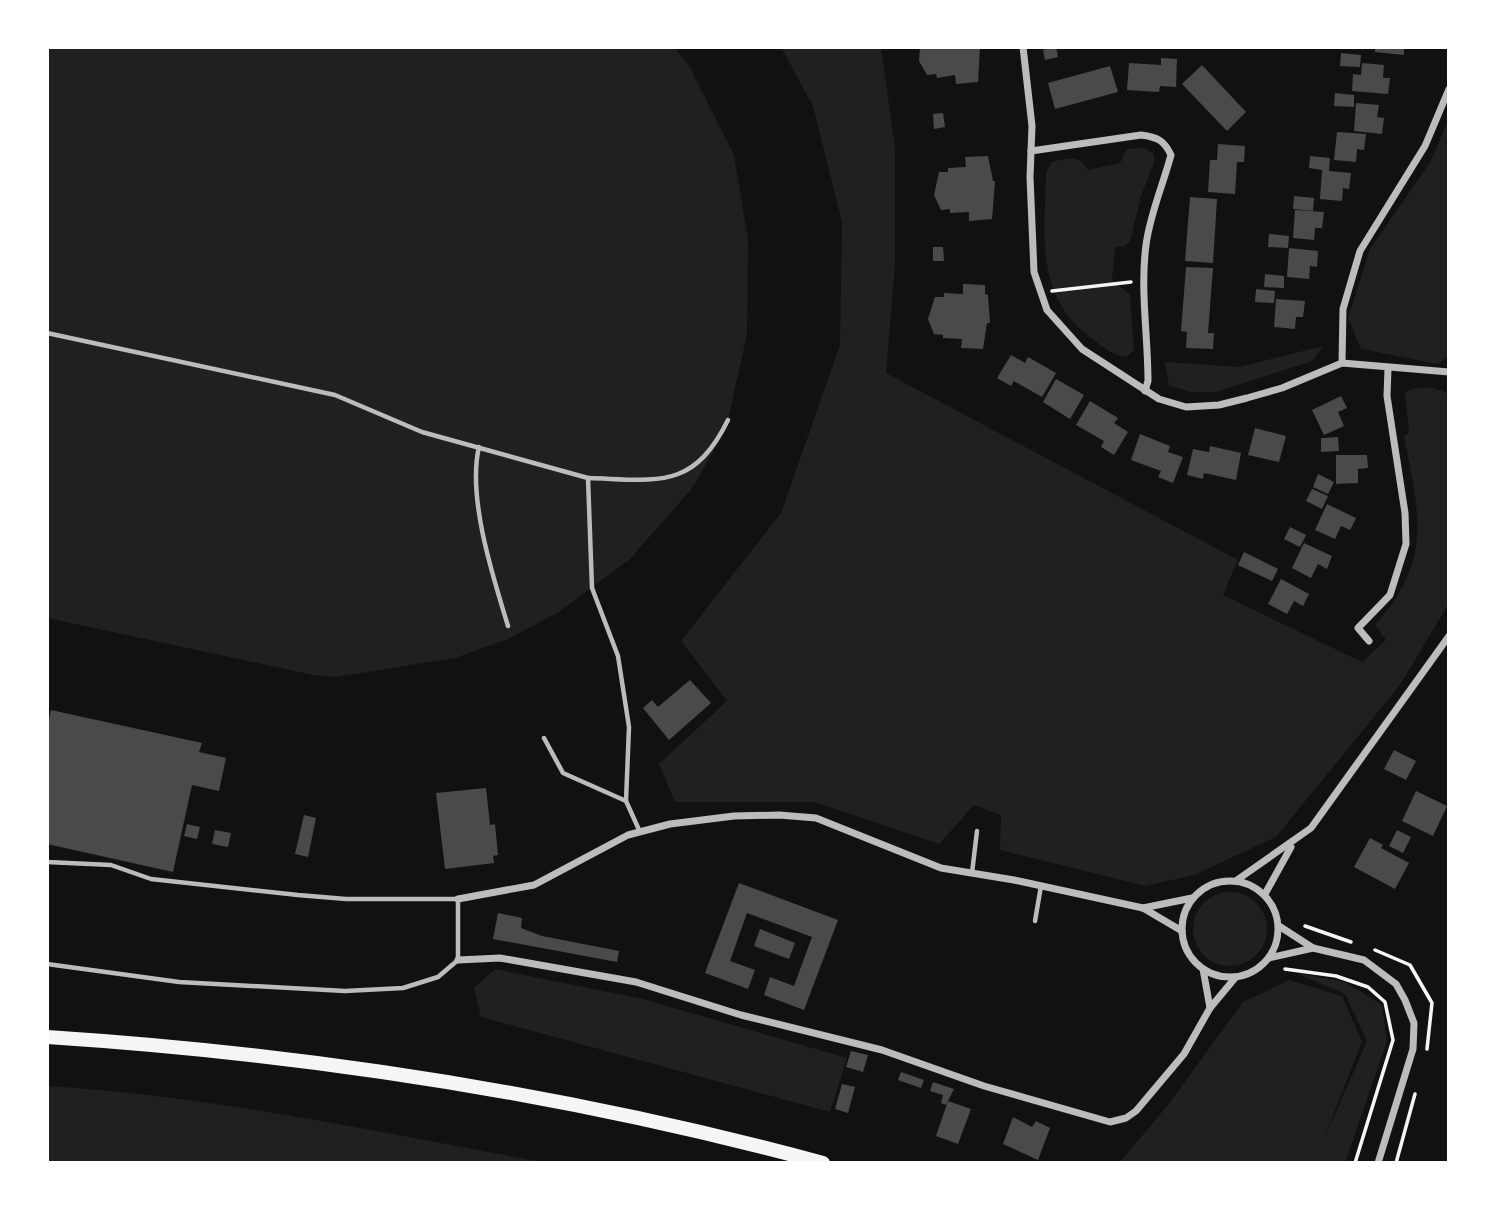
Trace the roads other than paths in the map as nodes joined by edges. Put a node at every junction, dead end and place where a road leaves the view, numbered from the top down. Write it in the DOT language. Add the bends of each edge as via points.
graph roads {
  1 [pos="1023,47"];
  2 [pos="1449,89"];
  3 [pos="1031,151"];
  4 [pos="47,333"];
  5 [pos="1342,363"];
  6 [pos="1388,369"];
  7 [pos="1449,372"];
  8 [pos="1145,391"];
  9 [pos="728,421"];
  10 [pos="479,447"];
  11 [pos="587,478"];
  12 [pos="508,626"];
  13 [pos="1449,636"];
  14 [pos="1369,641"];
  15 [pos="544,738"];
  16 [pos="626,801"];
  17 [pos="977,831"];
  18 [pos="640,832"];
  19 [pos="1293,844"];
  20 [pos="47,862"];
  21 [pos="972,873"];
  22 [pos="1237,880"];
  23 [pos="1041,886"];
  24 [pos="1265,894"];
  25 [pos="1192,898"];
  26 [pos="458,899"];
  27 [pos="1143,908"];
  28 [pos="1035,920"];
  29 [pos="1279,926"];
  30 [pos="1182,930"];
  31 [pos="1314,948"];
  32 [pos="1269,958"];
  33 [pos="458,960"];
  34 [pos="47,964"];
  35 [pos="1203,969"];
  36 [pos="1235,978"];
  37 [pos="1210,1008"];
  38 [pos="47,1037"];
  39 [pos="823,1163"];
  40 [pos="1378,1163"];
  1 -- 3 [label="street"];
  2 -- 5 [label="street" via="1426,146 1360,251 1343,309"];
  3 -- 8 [label="street" via="1032,253 1047,310 1071,340"];
  3 -- 8 [label="street" via="1141,135 1157,137 1166,144 1171,155 1151,219 1144,281"];
  4 -- 10 [label="lane" via="334,395 422,432"];
  5 -- 6 [label="street"];
  5 -- 8 [label="street" via="1282,388 1219,405 1186,407"];
  6 -- 7 [label="street"];
  6 -- 14 [label="street" via="1387,396 1406,544 1390,595 1358,628"];
  9 -- 11 [label="lane" via="715,447 688,472 657,480"];
  10 -- 11 [label="lane"];
  10 -- 12 [label="lane" via="475,464 486,552"];
  11 -- 16 [label="lane" via="592,588 618,656 629,727"];
  13 -- 19 [label="street" via="1347,781"];
  15 -- 16 [label="lane" via="563,773"];
  16 -- 18 [label="lane"];
  17 -- 21 [label="lane"];
  18 -- 21 [label="street" via="734,816 816,818 942,867"];
  18 -- 26 [label="street" via="534,885"];
  19 -- 22 [label="street"];
  19 -- 24 [label="street"];
  20 -- 26 [label="lane" via="111,865 151,879 287,894"];
  21 -- 23 [label="street"];
  22 -- 24 [label="street"];
  22 -- 25 [label="street" via="1205,887"];
  23 -- 27 [label="street"];
  23 -- 28 [label="lane"];
  24 -- 29 [label="street"];
  25 -- 27 [label="street"];
  25 -- 30 [label="street"];
  26 -- 33 [label="lane"];
  27 -- 30 [label="street"];
  29 -- 31 [label="street"];
  29 -- 32 [label="street"];
  30 -- 35 [label="street" via="1188,952"];
  31 -- 32 [label="street"];
  31 -- 40 [label="street" via="1364,960 1380,970 1396,984 1414,1023 1413,1049"];
  32 -- 36 [label="street"];
  33 -- 34 [label="lane" via="438,977 403,988 345,991 179,982"];
  33 -- 37 [label="street" via="500,958 636,982 741,1016 882,1050 1110,1122 1136,1111 1184,1054"];
  35 -- 36 [label="street"];
  35 -- 37 [label="street"];
  36 -- 37 [label="street"];
  38 -- 39 [label="main road" via="257,1054 388,1071 610,1110"];
}
